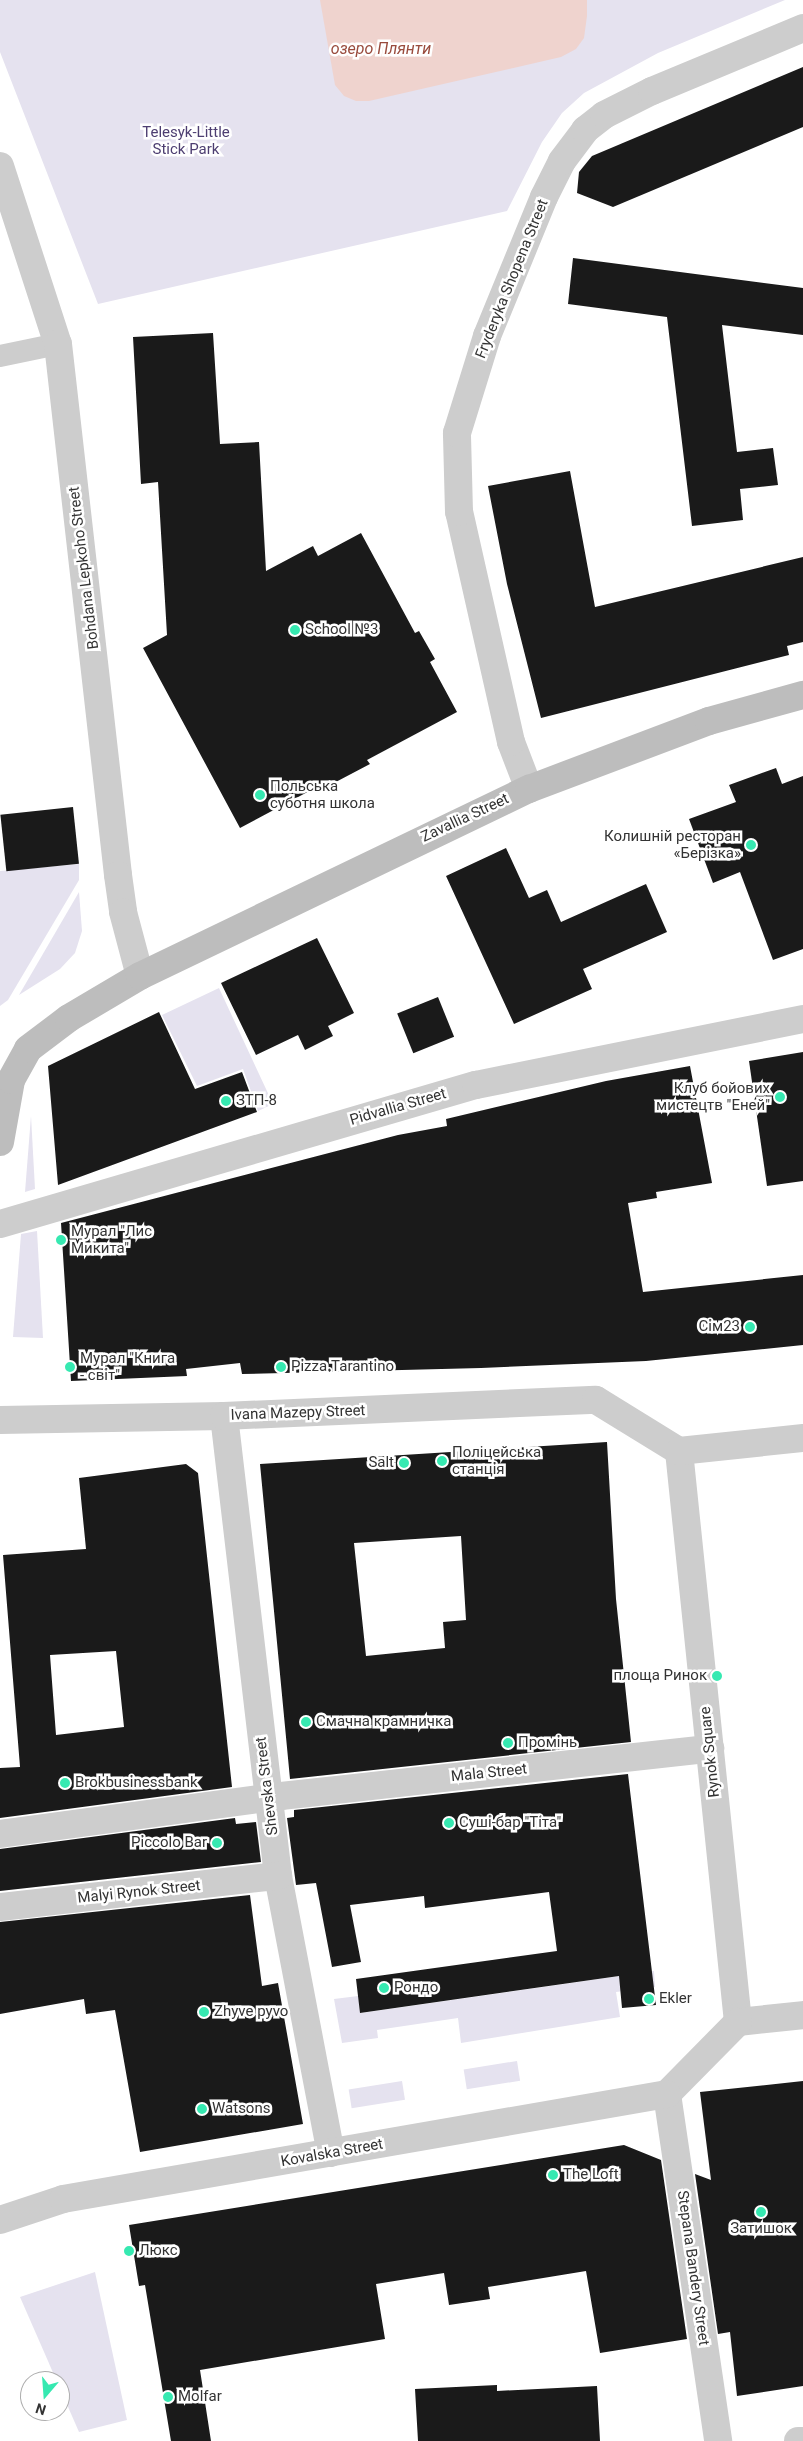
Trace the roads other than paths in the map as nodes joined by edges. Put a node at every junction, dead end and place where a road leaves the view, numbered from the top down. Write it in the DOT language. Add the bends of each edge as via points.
graph roads {
  1 [pos="803,28"];
  2 [pos="0,166"];
  3 [pos="58,344"];
  4 [pos="0,356"];
  5 [pos="803,695"];
  6 [pos="529,789"];
  7 [pos="140,976"];
  8 [pos="803,1019"];
  9 [pos="0,1142"];
  10 [pos="0,1224"];
  11 [pos="224,1416"];
  12 [pos="0,1420"];
  13 [pos="803,1438"];
  14 [pos="679,1451"];
  15 [pos="710,1748"];
  16 [pos="268,1798"];
  17 [pos="0,1834"];
  18 [pos="278,1876"];
  19 [pos="0,1907"];
  20 [pos="803,2015"];
  21 [pos="738,2022"];
  22 [pos="667,2094"];
  23 [pos="331,2153"];
  24 [pos="0,2220"];
  25 [pos="803,2440"];
  26 [pos="718,2441"];
  27 [pos="798,2441"];
  1 -- 6 [label="street, Fryderyka Shopena Street" via="652,91 604,115 585,130 562,161 544,197 487,336 457,433 459,512 509,732"];
  2 -- 3 [label="street, Bohdana Lepkoho Street"];
  3 -- 4 [label="lane"];
  3 -- 7 [label="street, Bohdana Lepkoho Street" via="120,884"];
  5 -- 6 [label="main road, Zavallia Street" via="709,721"];
  6 -- 7 [label="main road, Zavallia Street"];
  7 -- 9 [label="main road, Zavallia Street" via="69,1018 28,1049 11,1080"];
  8 -- 10 [label="street, Pidvallia Street" via="476,1084"];
  11 -- 12 [label="street, Ivana Mazepy Street"];
  11 -- 14 [label="street, Ivana Mazepy Street" via="596,1400"];
  11 -- 16 [label="street, Shevska Street"];
  13 -- 14 [label="street"];
  14 -- 15 [label="street, Rynok Square"];
  15 -- 16 [label="street, Mala Street"];
  15 -- 21 [label="street, Rynok Square"];
  16 -- 17 [label="street"];
  16 -- 18 [label="street, Shevska Street"];
  18 -- 19 [label="street, Malyi Rynok Street"];
  18 -- 23 [label="street, Shevska Street"];
  20 -- 21 [label="street"];
  21 -- 22 [label="street"];
  22 -- 23 [label="street, Kovalska Street"];
  22 -- 26 [label="street, Stepana Bandery Street"];
  23 -- 24 [label="street, Kovalska Street" via="63,2198"];
  25 -- 27 [label="street"];
}
